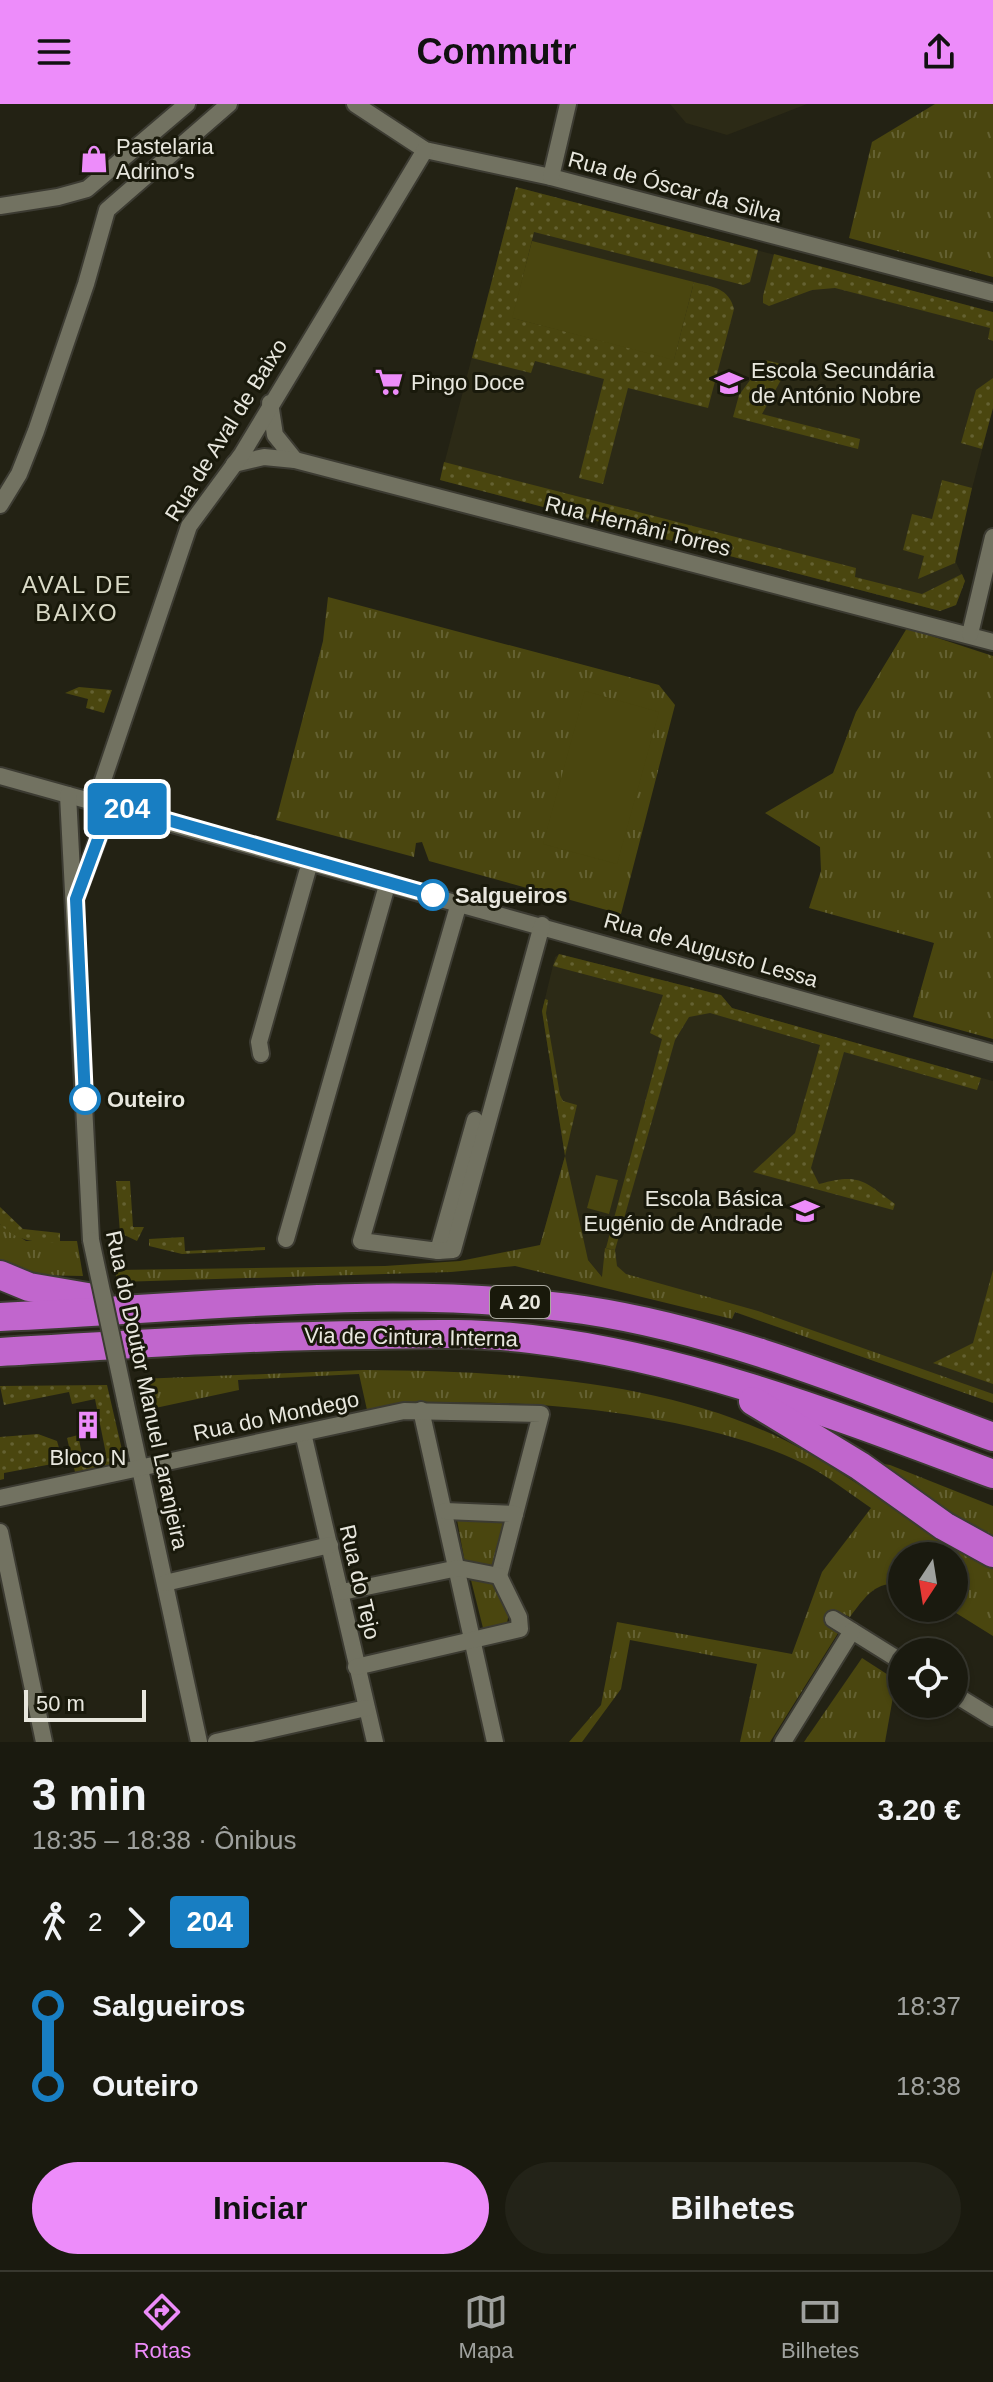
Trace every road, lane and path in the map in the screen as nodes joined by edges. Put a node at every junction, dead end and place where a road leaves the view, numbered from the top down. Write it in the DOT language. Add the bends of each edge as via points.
graph roads {
  1 [pos="187,104"];
  2 [pos="229,104"];
  3 [pos="355,104"];
  4 [pos="568,104"];
  5 [pos="425,150"];
  6 [pos="551,177"];
  7 [pos="87,189"];
  8 [pos="0,206"];
  9 [pos="107,210"];
  10 [pos="993,293"];
  11 [pos="270,403"];
  12 [pos="295,460"];
  13 [pos="234,464"];
  14 [pos="0,505"];
  15 [pos="993,537"];
  16 [pos="970,634"];
  17 [pos="993,642"];
  18 [pos="0,776"];
  19 [pos="68,795"];
  20 [pos="103,802"];
  21 [pos="310,862"];
  22 [pos="388,882"];
  23 [pos="76,899"];
  24 [pos="459,903"];
  25 [pos="542,925"];
  26 [pos="993,1053"];
  27 [pos="261,1054"];
  28 [pos="475,1120"];
  29 [pos="286,1239"];
  30 [pos="438,1251"];
  31 [pos="0,1275"];
  32 [pos="152,1306"];
  33 [pos="0,1317"];
  34 [pos="0,1352"];
  35 [pos="716,1377"];
  36 [pos="421,1410"];
  37 [pos="989,1432"];
  38 [pos="303,1433"];
  39 [pos="140,1469"];
  40 [pos="993,1474"];
  41 [pos="0,1498"];
  42 [pos="445,1511"];
  43 [pos="515,1514"];
  44 [pos="0,1532"];
  45 [pos="330,1545"];
  46 [pos="993,1553"];
  47 [pos="458,1568"];
  48 [pos="499,1576"];
  49 [pos="165,1583"];
  50 [pos="342,1592"];
  51 [pos="833,1619"];
  52 [pos="852,1631"];
  53 [pos="473,1640"];
  54 [pos="888,1653"];
  55 [pos="356,1667"];
  56 [pos="968,1703"];
  57 [pos="366,1708"];
  58 [pos="993,1718"];
  59 [pos="44,1742"];
  60 [pos="199,1742"];
  61 [pos="216,1742"];
  62 [pos="375,1742"];
  63 [pos="495,1742"];
  64 [pos="783,1742"];
  1 -- 7 [label="street"];
  2 -- 9 [label="street"];
  3 -- 5 [label="street, Rua de Óscar da Silva"];
  4 -- 6 [label="street"];
  5 -- 6 [label="street, Rua de Óscar da Silva"];
  5 -- 11 [label="street, Rua de Aval de Baixo"];
  6 -- 10 [label="street, Rua de Óscar da Silva"];
  7 -- 8 [label="street"];
  7 -- 9 [label="street"];
  9 -- 14 [label="street" via="36,431"];
  11 -- 12 [label="street" via="275,435"];
  11 -- 13 [label="street, Rua de Aval de Baixo"];
  12 -- 13 [label="street, Rua Hernâni Torres" via="264,457"];
  12 -- 16 [label="street, Rua Hernâni Torres"];
  13 -- 20 [label="street, Rua de Aval de Baixo" via="189,526"];
  15 -- 16 [label="street"];
  16 -- 17 [label="street, Rua Hernâni Torres"];
  18 -- 19 [label="street, Rua de Augusto Lessa"];
  19 -- 20 [label="street, Rua de Augusto Lessa"];
  19 -- 23 [label="street, Rua do Doutor Manuel Laranjeira"];
  20 -- 21 [label="street, Rua de Augusto Lessa"];
  20 -- 23 [label="street, Rua do Doutor Manuel Laranjeira"];
  21 -- 22 [label="street, Rua de Augusto Lessa"];
  21 -- 27 [label="street" via="259,1042"];
  22 -- 24 [label="street, Rua de Augusto Lessa"];
  22 -- 29 [label="street"];
  23 -- 39 [label="street, Rua do Doutor Manuel Laranjeira, bridge" via="91,1240"];
  24 -- 25 [label="street, Rua de Augusto Lessa"];
  24 -- 30 [label="street" via="411,1090 361,1241"];
  25 -- 26 [label="street, Rua de Augusto Lessa"];
  25 -- 30 [label="street" via="453,1250"];
  28 -- 30 [label="street"];
  31 -- 32 [label="highway" via="55,1293"];
  32 -- 33 [label="highway, Via de Cintura Interna / A 20"];
  32 -- 37 [label="highway, Via de Cintura Interna / A 20" via="424,1296 584,1310 716,1340"];
  34 -- 35 [label="highway, Via de Cintura Interna / A 20" via="228,1338 478,1334 607,1350"];
  35 -- 40 [label="highway, Via de Cintura Interna / A 20"];
  35 -- 46 [label="highway"];
  36 -- 38 [label="street, Rua do Mondego"];
  36 -- 42 [label="street"];
  36 -- 43 [label="street, Rua do Mondego" via="541,1414"];
  38 -- 39 [label="street, Rua do Mondego"];
  38 -- 45 [label="street, Rua do Tejo"];
  39 -- 41 [label="street, Rua do Mondego"];
  39 -- 49 [label="street, Rua do Doutor Manuel Laranjeira"];
  42 -- 43 [label="street"];
  42 -- 47 [label="street"];
  43 -- 48 [label="street"];
  44 -- 59 [label="street"];
  45 -- 49 [label="street"];
  45 -- 50 [label="street, Rua do Tejo"];
  47 -- 48 [label="street"];
  47 -- 50 [label="street"];
  47 -- 53 [label="street"];
  48 -- 53 [label="street" via="520,1629"];
  49 -- 60 [label="street, Rua do Doutor Manuel Laranjeira"];
  50 -- 55 [label="street, Rua do Tejo"];
  51 -- 52 [label="street"];
  52 -- 54 [label="street"];
  52 -- 64 [label="street"];
  53 -- 55 [label="street"];
  53 -- 63 [label="street"];
  55 -- 57 [label="street, Rua do Tejo"];
  56 -- 58 [label="street"];
  57 -- 61 [label="street"];
  57 -- 62 [label="street, Rua do Tejo"];
}
